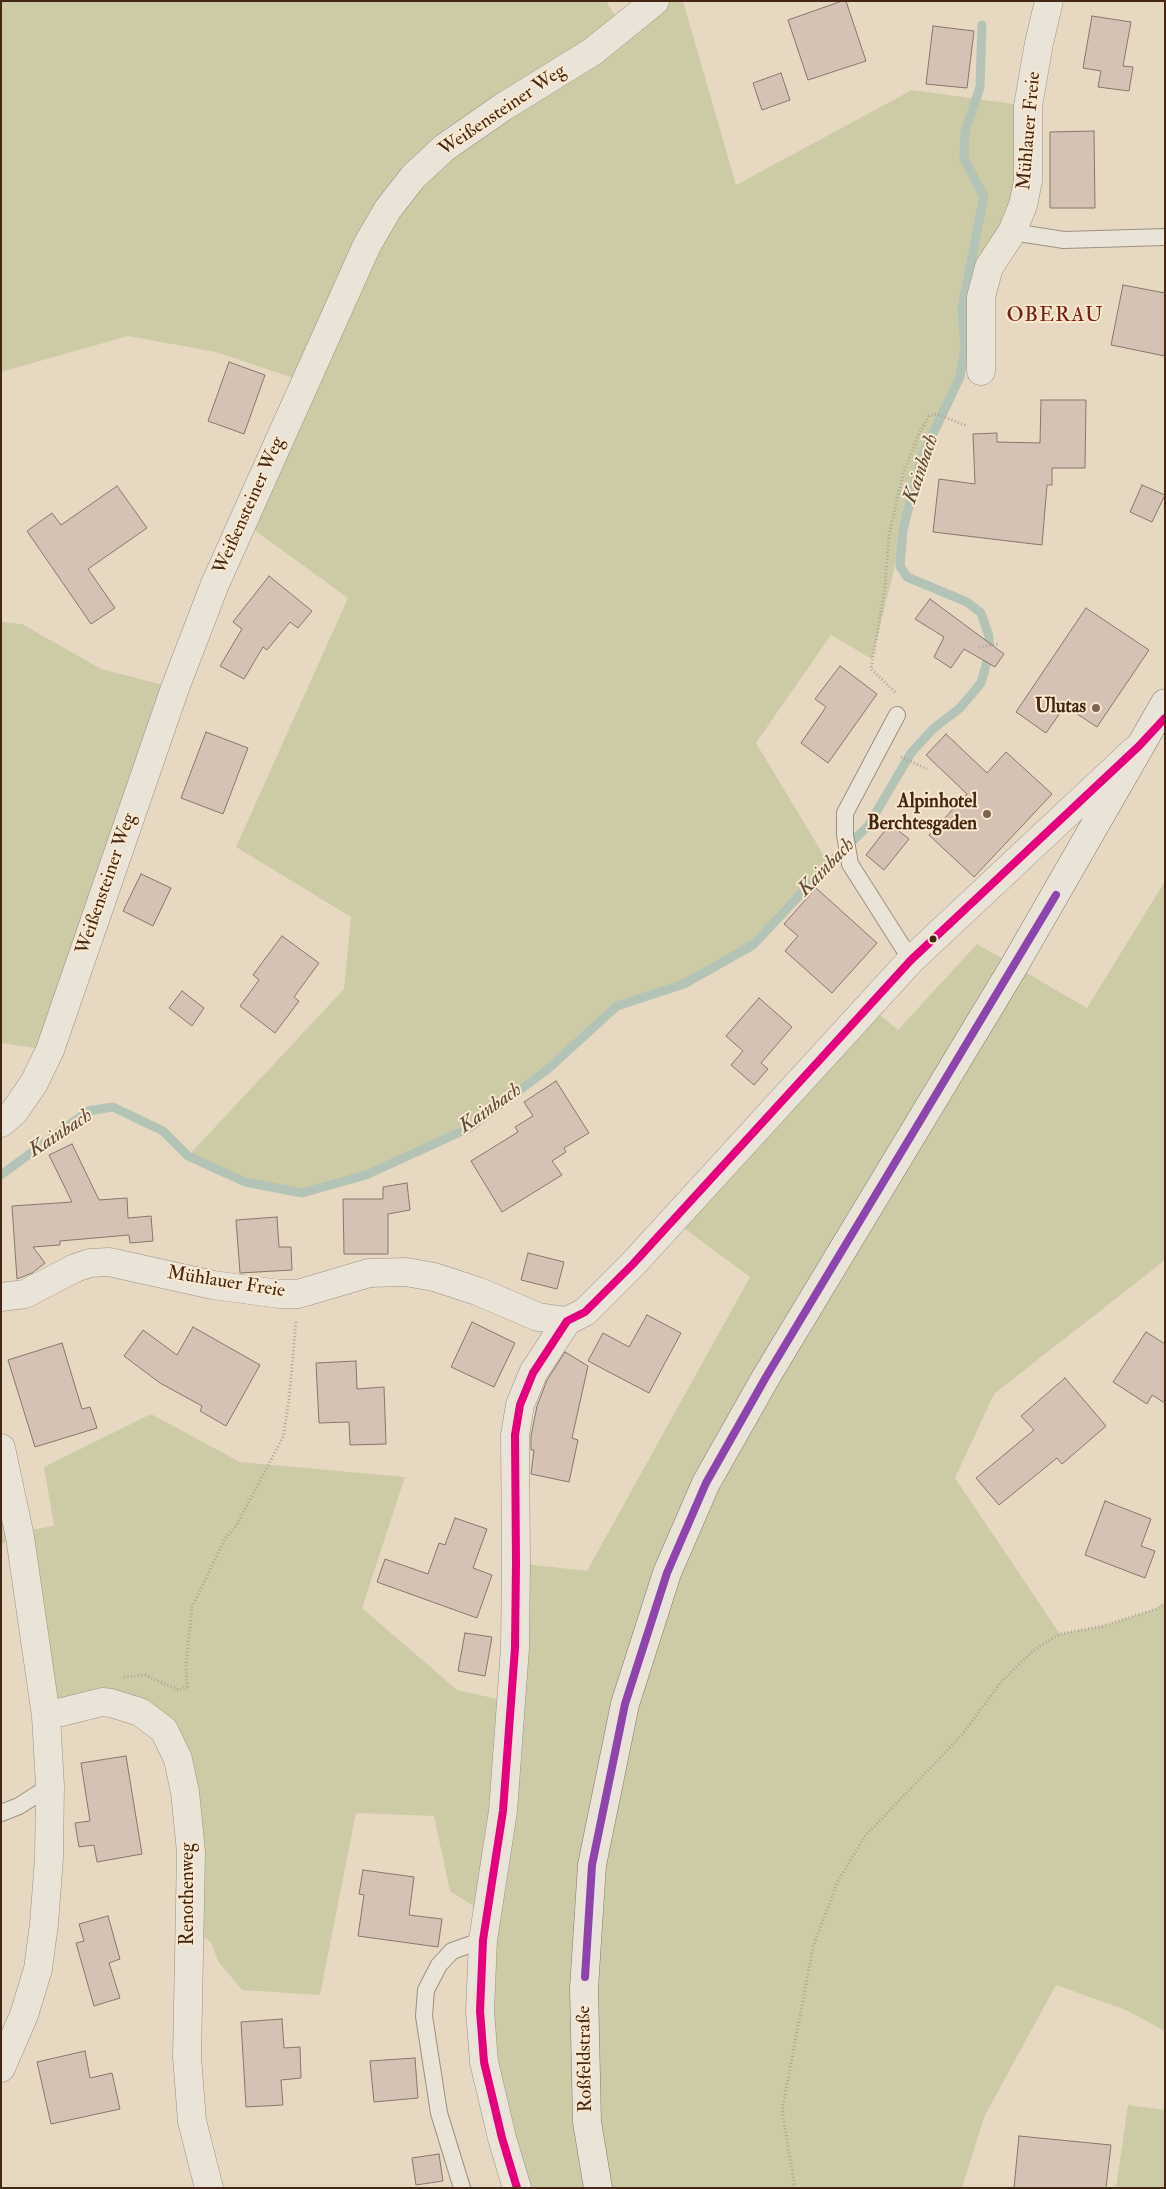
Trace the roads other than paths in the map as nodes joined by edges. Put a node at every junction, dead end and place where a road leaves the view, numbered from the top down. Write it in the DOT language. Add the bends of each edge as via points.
graph roads {
  1 [pos="656,1"];
  2 [pos="1049,1"];
  3 [pos="1012,232"];
  4 [pos="1165,237"];
  5 [pos="981,371"];
  6 [pos="1165,702"];
  7 [pos="897,715"];
  8 [pos="1165,718"];
  9 [pos="1139,746"];
  10 [pos="911,960"];
  11 [pos="1,1122"];
  12 [pos="1,1297"];
  13 [pos="567,1320"];
  14 [pos="1,1448"];
  15 [pos="46,1716"];
  16 [pos="50,1786"];
  17 [pos="1,1813"];
  18 [pos="483,1940"];
  19 [pos="1,2068"];
  20 [pos="209,2188"];
  21 [pos="462,2188"];
  22 [pos="517,2188"];
  23 [pos="598,2188"];
  1 -- 11 [label="street, Weißensteiner Weg" via="592,52 444,148 413,177 367,245 215,584 172,697 50,1050 34,1083 14,1112"];
  2 -- 3 [label="street, Mühlauer Freie" via="1028,106 1028,182"];
  3 -- 4 [label="lane" via="1064,240"];
  3 -- 5 [label="street, Mühlauer Freie" via="989,267 981,297"];
  6 -- 9 [label="street, Roßfeldstraße"];
  7 -- 10 [label="lane" via="845,813 845,835 850,864"];
  8 -- 9 [label="street, Roßfeldstraße"];
  9 -- 10 [label="street"];
  9 -- 23 [label="street, Roßfeldstraße" via="1014,966 766,1376 706,1483 667,1574 625,1704 592,1865 584,1997 587,2122"];
  10 -- 13 [label="street" via="633,1264 585,1312"];
  12 -- 13 [label="street, Mühlauer Freie" via="25,1294 90,1263 109,1262 213,1285 280,1294 298,1294 369,1273 406,1272 477,1291 538,1317"];
  13 -- 18 [label="street" via="533,1373 520,1405 515,1435 515,1648 503,1811"];
  14 -- 15 [label="street" via="20,1537"];
  15 -- 16 [label="street"];
  15 -- 20 [label="street, Renothenweg" via="102,1702 140,1712 164,1730 178,1759 191,1852 186,2057 192,2121"];
  16 -- 17 [label="lane" via="19,1806"];
  16 -- 19 [label="street" via="49,1858 38,1969 24,2015"];
  18 -- 21 [label="lane" via="452,1951 439,1965 426,1990 424,2016 439,2113"];
  18 -- 22 [label="street" via="480,2011 484,2062"];
}
